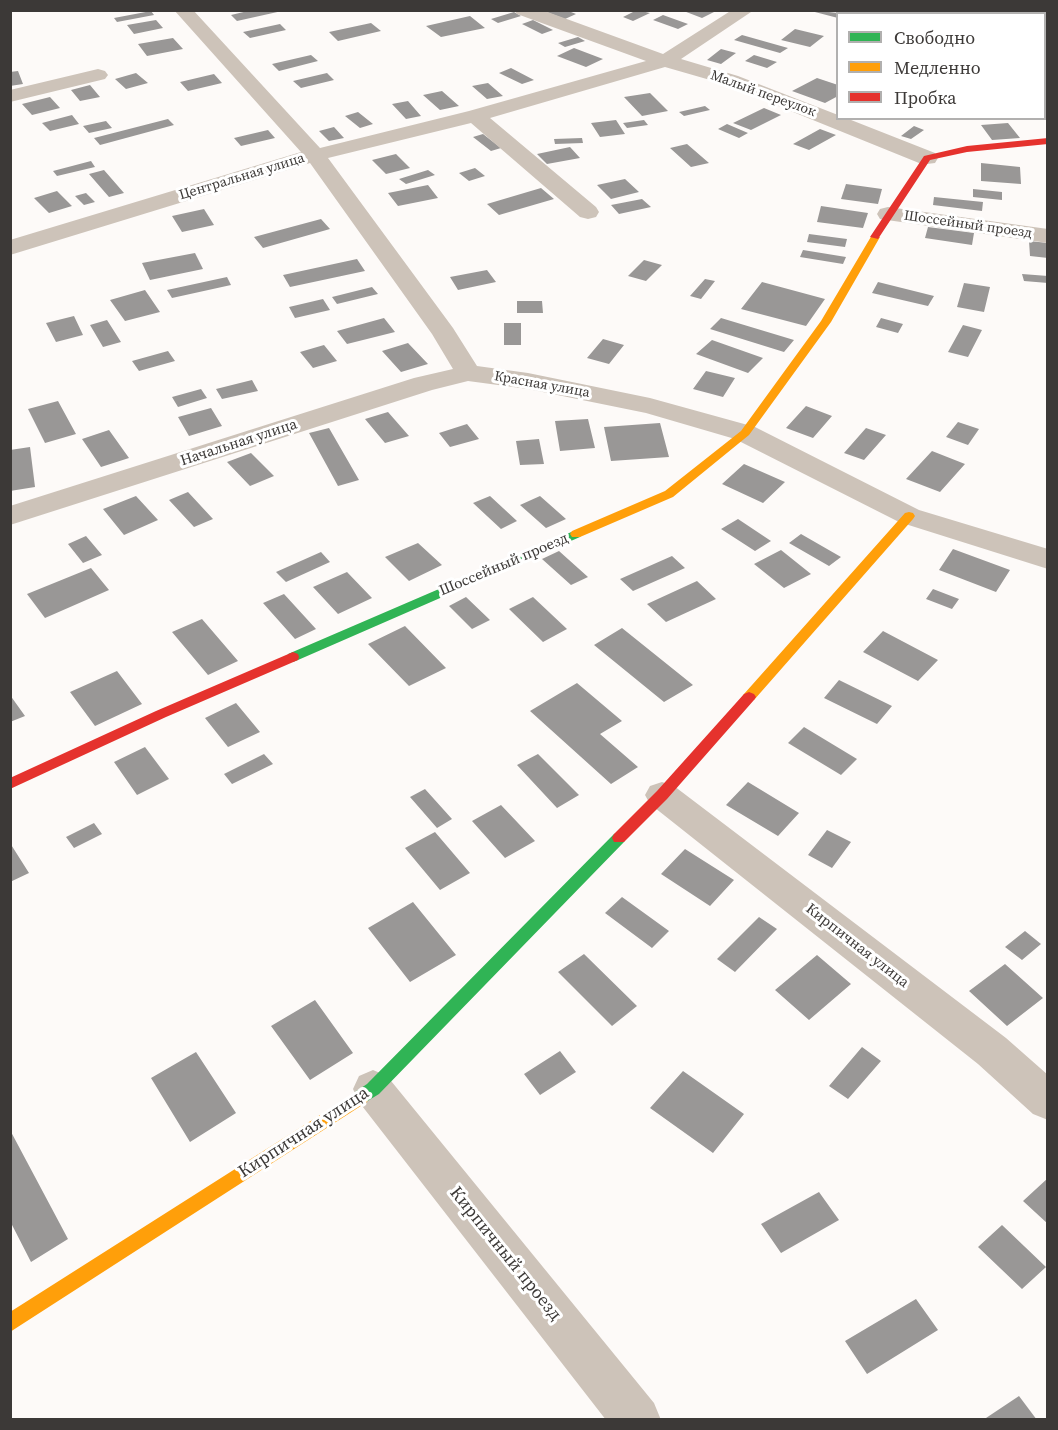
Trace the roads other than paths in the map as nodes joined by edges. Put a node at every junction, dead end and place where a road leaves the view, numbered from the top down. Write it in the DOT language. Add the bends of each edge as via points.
graph roads {
  1 [pos="183,10"];
  2 [pos="523,10"];
  3 [pos="745,10"];
  4 [pos="665,61"];
  5 [pos="98,75"];
  6 [pos="10,96"];
  7 [pos="475,116"];
  8 [pos="1047,141"];
  9 [pos="315,155"];
  10 [pos="927,158"];
  11 [pos="588,212"];
  12 [pos="888,214"];
  13 [pos="1047,236"];
  14 [pos="10,248"];
  15 [pos="468,373"];
  16 [pos="745,433"];
  17 [pos="10,516"];
  18 [pos="909,516"];
  19 [pos="1047,559"];
  20 [pos="10,784"];
  21 [pos="662,795"];
  22 [pos="373,1089"];
  23 [pos="1047,1101"];
  24 [pos="10,1323"];
  25 [pos="637,1419"];
  1 -- 9 [label="street"];
  2 -- 4 [label="street"];
  3 -- 4 [label="street, Центральная улица"];
  4 -- 7 [label="street, Центральная улица"];
  4 -- 10 [label="street, Малый переулок" via="731,80"];
  5 -- 6 [label="street"];
  7 -- 9 [label="street, Центральная улица"];
  7 -- 11 [label="street"];
  8 -- 10 [label="street" via="967,149"];
  9 -- 14 [label="street, Центральная улица"];
  9 -- 15 [label="street" via="444,333"];
  10 -- 12 [label="street, Шоссейный проезд"];
  12 -- 13 [label="street, Шоссейный проезд"];
  12 -- 16 [label="street, Шоссейный проезд" via="826,322"];
  15 -- 16 [label="street, Красная улица" via="650,406"];
  15 -- 17 [label="street, Начальная улица"];
  16 -- 18 [label="street, Красная улица"];
  16 -- 20 [label="street, Шоссейный проезд" via="669,494 161,714"];
  18 -- 19 [label="street, Красная улица"];
  18 -- 21 [label="street, Кирпичная улица"];
  21 -- 22 [label="street, Кирпичная улица"];
  21 -- 23 [label="street, Кирпичная улица" via="992,1051"];
  22 -- 24 [label="street, Кирпичная улица"];
  22 -- 25 [label="street, Кирпичный проезд"];
}
